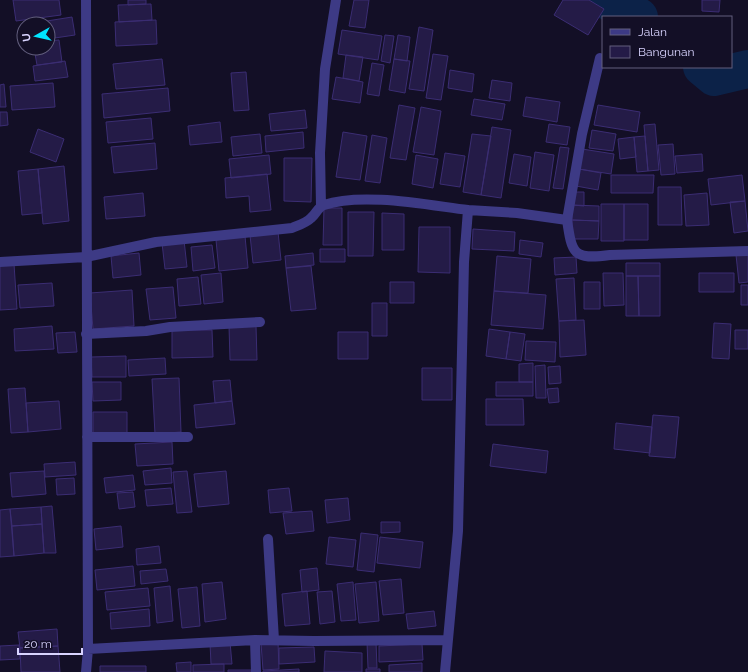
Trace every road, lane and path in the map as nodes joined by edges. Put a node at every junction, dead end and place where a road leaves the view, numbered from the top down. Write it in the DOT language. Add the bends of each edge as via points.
graph roads {
  1 [pos="86,0"];
  2 [pos="336,0"];
  3 [pos="600,58"];
  4 [pos="321,206"];
  5 [pos="468,210"];
  6 [pos="567,220"];
  7 [pos="748,251"];
  8 [pos="86,257"];
  9 [pos="0,262"];
  10 [pos="260,322"];
  11 [pos="86,334"];
  12 [pos="87,437"];
  13 [pos="188,437"];
  14 [pos="268,539"];
  15 [pos="255,640"];
  16 [pos="274,640"];
  17 [pos="448,640"];
  18 [pos="88,649"];
  19 [pos="86,672"];
  20 [pos="256,672"];
  21 [pos="445,672"];
  1 -- 8 [label="street"];
  2 -- 4 [label="street" via="325,69 320,153"];
  3 -- 6 [label="street" via="582,134"];
  4 -- 5 [label="street" via="337,201 381,200"];
  4 -- 8 [label="street" via="311,219 292,228 156,242"];
  5 -- 6 [label="street"];
  5 -- 17 [label="street" via="464,262 458,531"];
  6 -- 7 [label="street" via="570,244 581,255 593,257"];
  8 -- 9 [label="street"];
  8 -- 11 [label="street"];
  10 -- 11 [label="street"];
  11 -- 12 [label="street"];
  12 -- 13 [label="street"];
  12 -- 18 [label="street"];
  14 -- 16 [label="street"];
  15 -- 16 [label="street"];
  15 -- 18 [label="street"];
  15 -- 20 [label="street"];
  16 -- 17 [label="street"];
  17 -- 21 [label="street"];
  18 -- 19 [label="street"];
}
